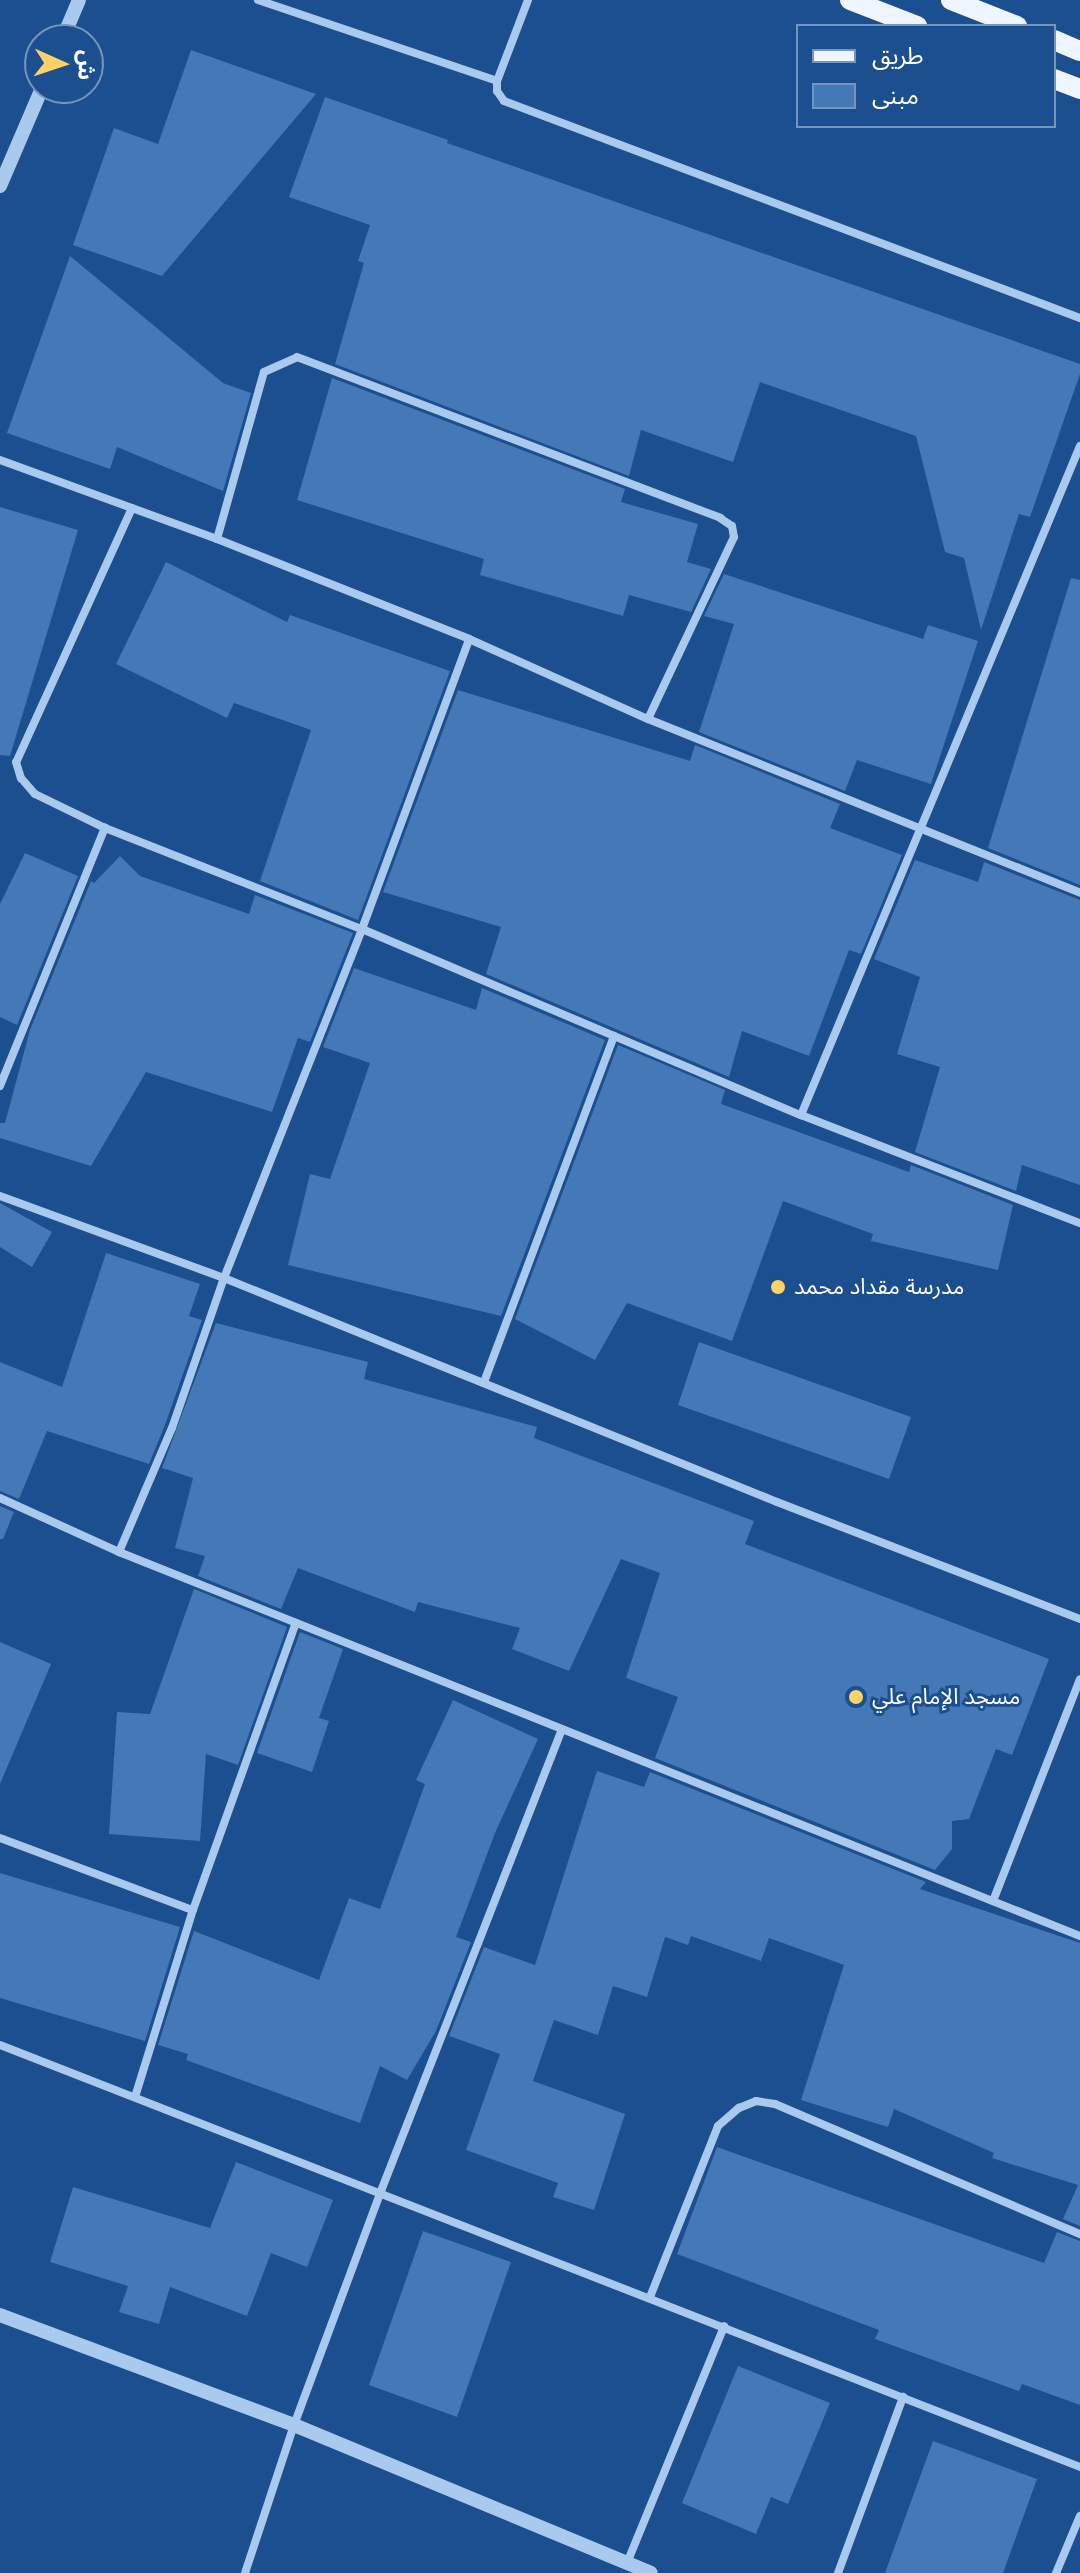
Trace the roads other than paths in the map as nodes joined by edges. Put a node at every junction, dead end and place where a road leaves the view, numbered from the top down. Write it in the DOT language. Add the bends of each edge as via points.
graph roads {
  1 [pos="79,0"];
  2 [pos="258,0"];
  3 [pos="528,0"];
  4 [pos="850,0"];
  5 [pos="951,0"];
  6 [pos="69,24"];
  7 [pos="912,24"];
  8 [pos="1012,24"];
  9 [pos="1056,41"];
  10 [pos="1080,51"];
  11 [pos="1056,80"];
  12 [pos="497,81"];
  13 [pos="1080,89"];
  14 [pos="35,104"];
  15 [pos="0,186"];
  16 [pos="1080,318"];
  17 [pos="1080,446"];
  18 [pos="0,460"];
  19 [pos="132,508"];
  20 [pos="217,539"];
  21 [pos="469,639"];
  22 [pos="648,719"];
  23 [pos="105,828"];
  24 [pos="919,831"];
  25 [pos="1080,893"];
  26 [pos="362,929"];
  27 [pos="614,1036"];
  28 [pos="0,1086"];
  29 [pos="801,1115"];
  30 [pos="0,1196"];
  31 [pos="1080,1223"];
  32 [pos="224,1278"];
  33 [pos="484,1382"];
  34 [pos="0,1498"];
  35 [pos="119,1552"];
  36 [pos="1080,1619"];
  37 [pos="296,1623"];
  38 [pos="1080,1679"];
  39 [pos="562,1729"];
  40 [pos="0,1838"];
  41 [pos="993,1901"];
  42 [pos="193,1910"];
  43 [pos="1080,1936"];
  44 [pos="0,2045"];
  45 [pos="135,2097"];
  46 [pos="381,2191"];
  47 [pos="1080,2234"];
  48 [pos="650,2297"];
  49 [pos="0,2315"];
  50 [pos="724,2326"];
  51 [pos="903,2397"];
  52 [pos="294,2425"];
  53 [pos="1080,2467"];
  54 [pos="1080,2516"];
  55 [pos="627,2563"];
  56 [pos="245,2573"];
  57 [pos="651,2573"];
  58 [pos="838,2573"];
  59 [pos="1056,2573"];
  1 -- 6 [label="street"];
  2 -- 12 [label="street"];
  3 -- 12 [label="street"];
  4 -- 7 [label="main road"];
  5 -- 8 [label="main road"];
  9 -- 10 [label="main road"];
  11 -- 13 [label="main road"];
  12 -- 16 [label="street" via="504,101"];
  14 -- 15 [label="street"];
  17 -- 24 [label="street"];
  18 -- 19 [label="street"];
  19 -- 20 [label="street"];
  19 -- 23 [label="street" via="16,762 35,794"];
  20 -- 21 [label="street"];
  20 -- 22 [label="street" via="264,372 297,357 720,518 732,526 734,537"];
  21 -- 22 [label="street"];
  21 -- 26 [label="street"];
  22 -- 24 [label="street"];
  23 -- 26 [label="street"];
  23 -- 28 [label="street"];
  24 -- 25 [label="street"];
  24 -- 29 [label="street"];
  26 -- 27 [label="street"];
  26 -- 32 [label="street"];
  27 -- 29 [label="street"];
  27 -- 33 [label="street"];
  29 -- 31 [label="street"];
  30 -- 32 [label="street"];
  32 -- 33 [label="street"];
  32 -- 35 [label="street" via="172,1428"];
  33 -- 36 [label="street"];
  34 -- 35 [label="street"];
  35 -- 37 [label="street"];
  37 -- 39 [label="street"];
  37 -- 42 [label="street"];
  38 -- 41 [label="street"];
  39 -- 41 [label="street"];
  39 -- 46 [label="street"];
  40 -- 42 [label="street"];
  41 -- 43 [label="street"];
  42 -- 45 [label="street"];
  44 -- 45 [label="street"];
  45 -- 46 [label="street"];
  46 -- 48 [label="street"];
  46 -- 52 [label="street"];
  47 -- 48 [label="street" via="775,2104 756,2101 718,2126"];
  48 -- 50 [label="street"];
  49 -- 52 [label="street"];
  50 -- 51 [label="street"];
  50 -- 55 [label="street"];
  51 -- 53 [label="street"];
  51 -- 58 [label="street"];
  52 -- 55 [label="street"];
  52 -- 56 [label="street"];
  54 -- 59 [label="street"];
  55 -- 57 [label="street"];
}
